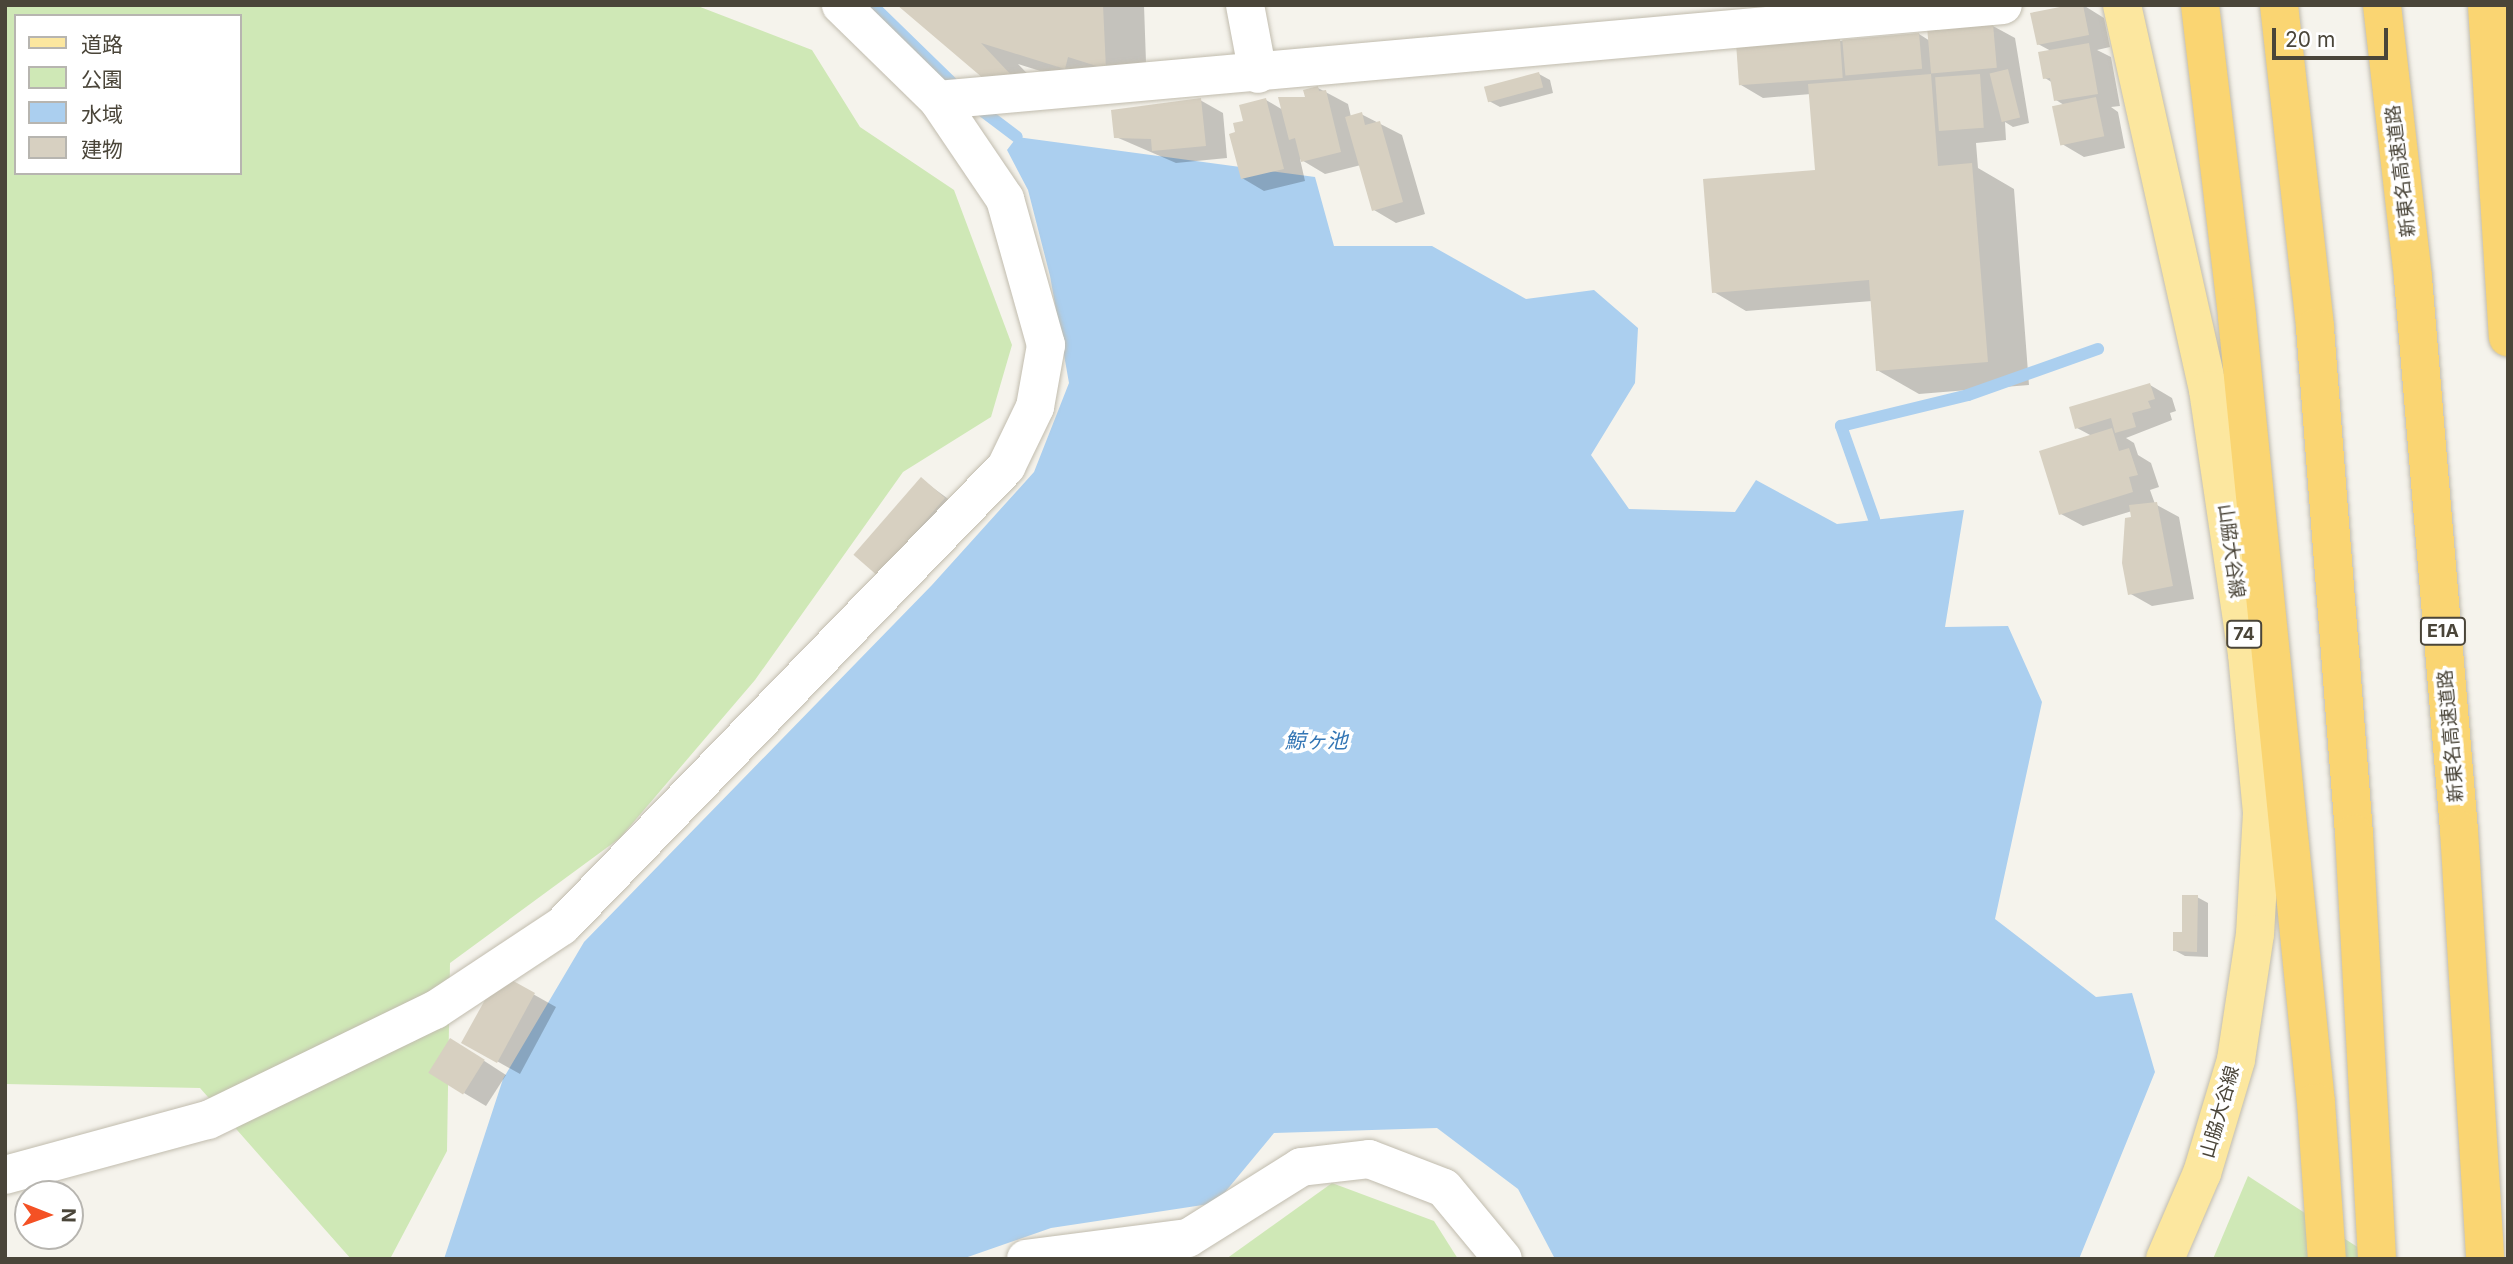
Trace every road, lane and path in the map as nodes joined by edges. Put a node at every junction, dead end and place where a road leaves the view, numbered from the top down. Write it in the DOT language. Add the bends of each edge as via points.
graph roads {
  1 [pos="841,5"];
  2 [pos="1245,5"];
  3 [pos="2003,5"];
  4 [pos="2122,5"];
  5 [pos="2200,5"];
  6 [pos="2279,5"];
  7 [pos="2382,5"];
  8 [pos="2487,5"];
  9 [pos="1258,74"];
  10 [pos="938,100"];
  11 [pos="2508,337"];
  12 [pos="5,1175"];
  13 [pos="1026,1259"];
  14 [pos="1503,1259"];
  15 [pos="2165,1259"];
  16 [pos="2327,1259"];
  17 [pos="2377,1259"];
  18 [pos="2485,1259"];
  1 -- 10 [label="street"];
  2 -- 9 [label="street"];
  3 -- 9 [label="street"];
  4 -- 15 [label="main road, 山脇大谷線 / 74" via="2208,390 2246,654 2262,813 2255,934 2236,1060 2202,1173"];
  5 -- 16 [label="highway" via="2237,317 2316,1103"];
  6 -- 17 [label="highway" via="2315,328 2354,834"];
  7 -- 18 [label="highway, 新東名高速道路 / E1A" via="2413,278 2459,830"];
  8 -- 11 [label="highway"];
  9 -- 10 [label="street"];
  10 -- 12 [label="street" via="1005,199 1046,345 1035,407 1006,467 562,926 435,1010 208,1120"];
  13 -- 14 [label="street" via="1188,1238 1301,1167 1369,1159 1444,1188"];
}
